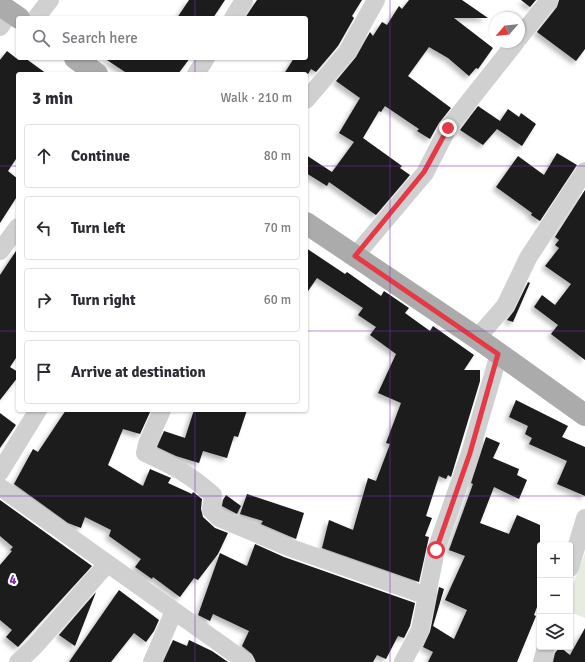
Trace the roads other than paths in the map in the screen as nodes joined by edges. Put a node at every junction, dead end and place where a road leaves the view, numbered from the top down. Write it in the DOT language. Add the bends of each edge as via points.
graph roads {
  1 [pos="50,0"];
  2 [pos="244,0"];
  3 [pos="376,0"];
  4 [pos="549,0"];
  5 [pos="38,16"];
  6 [pos="234,16"];
  7 [pos="525,30"];
  8 [pos="511,48"];
  9 [pos="78,60"];
  10 [pos="205,60"];
  11 [pos="94,72"];
  12 [pos="197,72"];
  13 [pos="308,98"];
  14 [pos="585,171"];
  15 [pos="308,224"];
  16 [pos="16,230"];
  17 [pos="0,251"];
  18 [pos="355,256"];
  19 [pos="477,338"];
  20 [pos="498,354"];
  21 [pos="583,409"];
  22 [pos="37,412"];
  23 [pos="161,412"];
  24 [pos="0,472"];
  25 [pos="0,487"];
  26 [pos="585,518"];
  27 [pos="573,558"];
  28 [pos="107,564"];
  29 [pos="427,596"];
  30 [pos="174,611"];
  31 [pos="545,650"];
  32 [pos="18,662"];
  33 [pos="152,662"];
  34 [pos="246,662"];
  35 [pos="403,662"];
  36 [pos="542,662"];
  1 -- 5 [label="street"];
  2 -- 6 [label="street"];
  3 -- 13 [label="street" via="347,52"];
  4 -- 7 [label="street"];
  8 -- 18 [label="street" via="448,128 424,172"];
  9 -- 11 [label="main road"];
  10 -- 12 [label="street"];
  14 -- 19 [label="street" via="528,258 505,306"];
  15 -- 18 [label="main road"];
  16 -- 17 [label="street"];
  18 -- 19 [label="main road"];
  19 -- 20 [label="main road"];
  20 -- 21 [label="main road"];
  20 -- 29 [label="street" via="470,453 436,550"];
  22 -- 24 [label="street"];
  23 -- 29 [label="street" via="145,454 177,467 193,477 213,495 211,510 219,518 288,547"];
  25 -- 28 [label="street"];
  26 -- 27 [label="street"];
  28 -- 30 [label="street"];
  28 -- 32 [label="street"];
  29 -- 35 [label="street" via="420,630"];
  30 -- 33 [label="street"];
  30 -- 34 [label="street"];
  31 -- 36 [label="street"];
}
